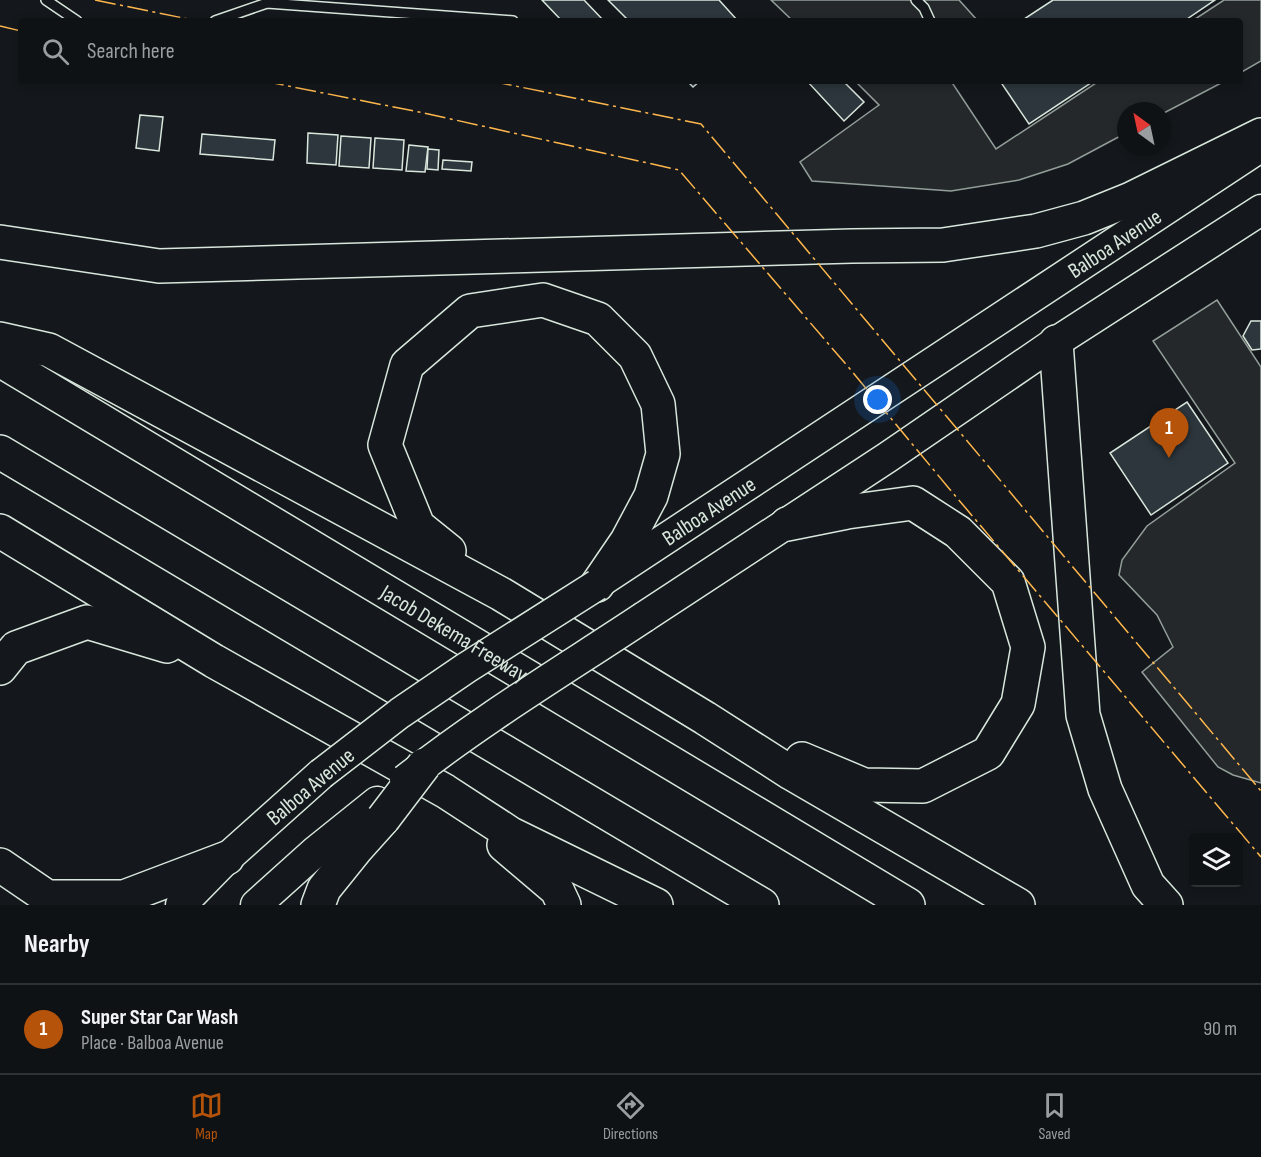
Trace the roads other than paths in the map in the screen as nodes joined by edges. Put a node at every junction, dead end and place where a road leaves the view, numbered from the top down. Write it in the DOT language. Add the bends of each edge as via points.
graph roads {
  1 [pos="46,0"];
  2 [pos="347,0"];
  3 [pos="916,0"];
  4 [pos="353,9"];
  5 [pos="73,18"];
  6 [pos="224,18"];
  7 [pos="473,18"];
  8 [pos="929,18"];
  9 [pos="1261,135"];
  10 [pos="1261,146"];
  11 [pos="1261,210"];
  12 [pos="0,242"];
  13 [pos="0,339"];
  14 [pos="1056,342"];
  15 [pos="0,360"];
  16 [pos="0,452"];
  17 [pos="787,524"];
  18 [pos="0,531"];
  19 [pos="597,585"];
  20 [pos="501,594"];
  21 [pos="214,661"];
  22 [pos="0,668"];
  23 [pos="705,718"];
  24 [pos="424,765"];
  25 [pos="445,791"];
  26 [pos="380,811"];
  27 [pos="227,858"];
  28 [pos="0,865"];
  29 [pos="181,905"];
  30 [pos="256,905"];
  31 [pos="318,905"];
  32 [pos="564,905"];
  33 [pos="656,905"];
  34 [pos="762,905"];
  35 [pos="908,905"];
  36 [pos="1018,905"];
  37 [pos="1166,905"];
  1 -- 5 [label="lane"];
  2 -- 4 [label="lane"];
  3 -- 8 [label="lane"];
  4 -- 6 [label="lane" via="267,3"];
  4 -- 7 [label="lane"];
  9 -- 12 [label="highway" via="1084,218 1036,231 943,245 159,266"];
  10 -- 19 [label="main road, Balboa Avenue"];
  11 -- 14 [label="main road"];
  13 -- 20 [label="highway" via="49,350"];
  14 -- 17 [label="main road"];
  14 -- 37 [label="highway" via="1083,716 1105,789 1149,885"];
  15 -- 35 [label="highway, Jacob Dekema Freeway"];
  16 -- 34 [label="highway"];
  17 -- 23 [label="highway" via="913,503 958,532 1008,582 1028,647 1018,704 988,753 923,786 864,785"];
  17 -- 24 [label="main road, bridge"];
  18 -- 21 [label="highway"];
  19 -- 20 [label="highway" via="651,496 663,454 658,404 635,356 598,319 543,300 470,311 407,365 385,445 418,526"];
  19 -- 27 [label="main road, Balboa Avenue, bridge" via="400,713 321,774"];
  20 -- 23 [label="highway"];
  21 -- 22 [label="highway" via="87,622 16,648"];
  21 -- 25 [label="highway"];
  23 -- 36 [label="highway" via="791,773"];
  24 -- 26 [label="highway, bridge"];
  25 -- 32 [label="highway" via="484,830 557,890"];
  25 -- 33 [label="highway" via="511,834"];
  26 -- 30 [label="main road" via="316,851"];
  26 -- 31 [label="highway" via="324,889"];
  27 -- 28 [label="highway" via="124,897 47,897"];
  27 -- 29 [label="main road, Balboa Avenue"];
}
